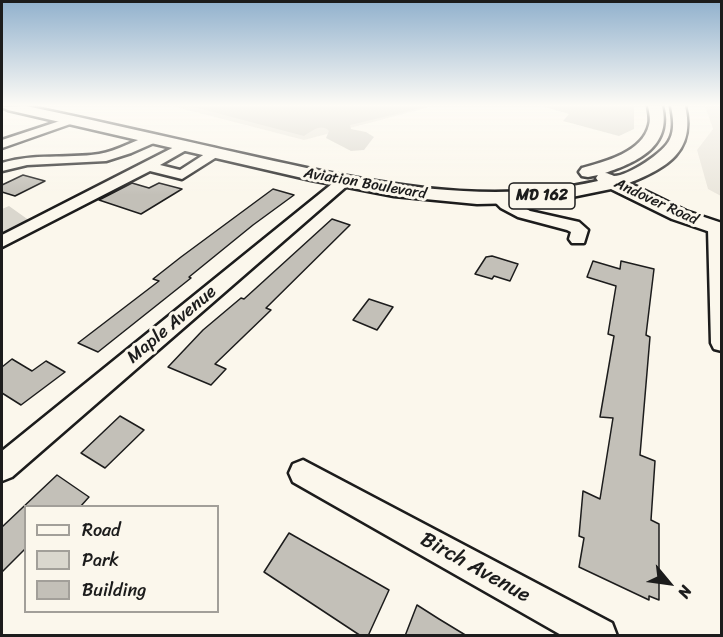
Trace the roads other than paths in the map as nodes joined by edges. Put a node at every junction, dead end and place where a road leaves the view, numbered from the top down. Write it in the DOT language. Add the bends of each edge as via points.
graph roads {
  1 [pos="20,136"];
  2 [pos="142,136"];
  3 [pos="190,136"];
  4 [pos="651,136"];
  5 [pos="680,136"];
  6 [pos="152,139"];
  7 [pos="2,144"];
  8 [pos="184,146"];
  9 [pos="216,153"];
  10 [pos="148,166"];
  11 [pos="2,167"];
  12 [pos="591,171"];
  13 [pos="343,182"];
  14 [pos="614,183"];
  15 [pos="499,198"];
  16 [pos="719,229"];
  17 [pos="578,239"];
  18 [pos="2,242"];
  19 [pos="722,343"];
  20 [pos="2,468"];
  21 [pos="303,473"];
  22 [pos="599,636"];
  1 -- 7 [label="street"];
  2 -- 6 [label="main road, Aviation Boulevard / MD 162"];
  3 -- 12 [label="main road, Aviation Boulevard / MD 162" via="407,177 501,182"];
  4 -- 12 [label="main road, Aviation Boulevard / MD 162" via="614,164"];
  5 -- 14 [label="main road, Aviation Boulevard / MD 162" via="671,151 656,164"];
  6 -- 8 [label="main road, Aviation Boulevard / MD 162"];
  6 -- 11 [label="street" via="125,153 19,160"];
  8 -- 9 [label="main road, Aviation Boulevard / MD 162"];
  8 -- 10 [label="street"];
  9 -- 10 [label="street" via="182,175"];
  9 -- 13 [label="main road, Aviation Boulevard / MD 162"];
  10 -- 18 [label="street"];
  12 -- 14 [label="main road, Andover Road"];
  13 -- 15 [label="main road, Aviation Boulevard / MD 162" via="426,196"];
  13 -- 20 [label="street, Maple Avenue"];
  14 -- 15 [label="main road, Aviation Boulevard / MD 162" via="542,196"];
  14 -- 16 [label="main road, Andover Road" via="667,210"];
  15 -- 17 [label="street" via="510,209 573,226 580,230"];
  16 -- 19 [label="street"];
  21 -- 22 [label="street, Birch Avenue"];
}
